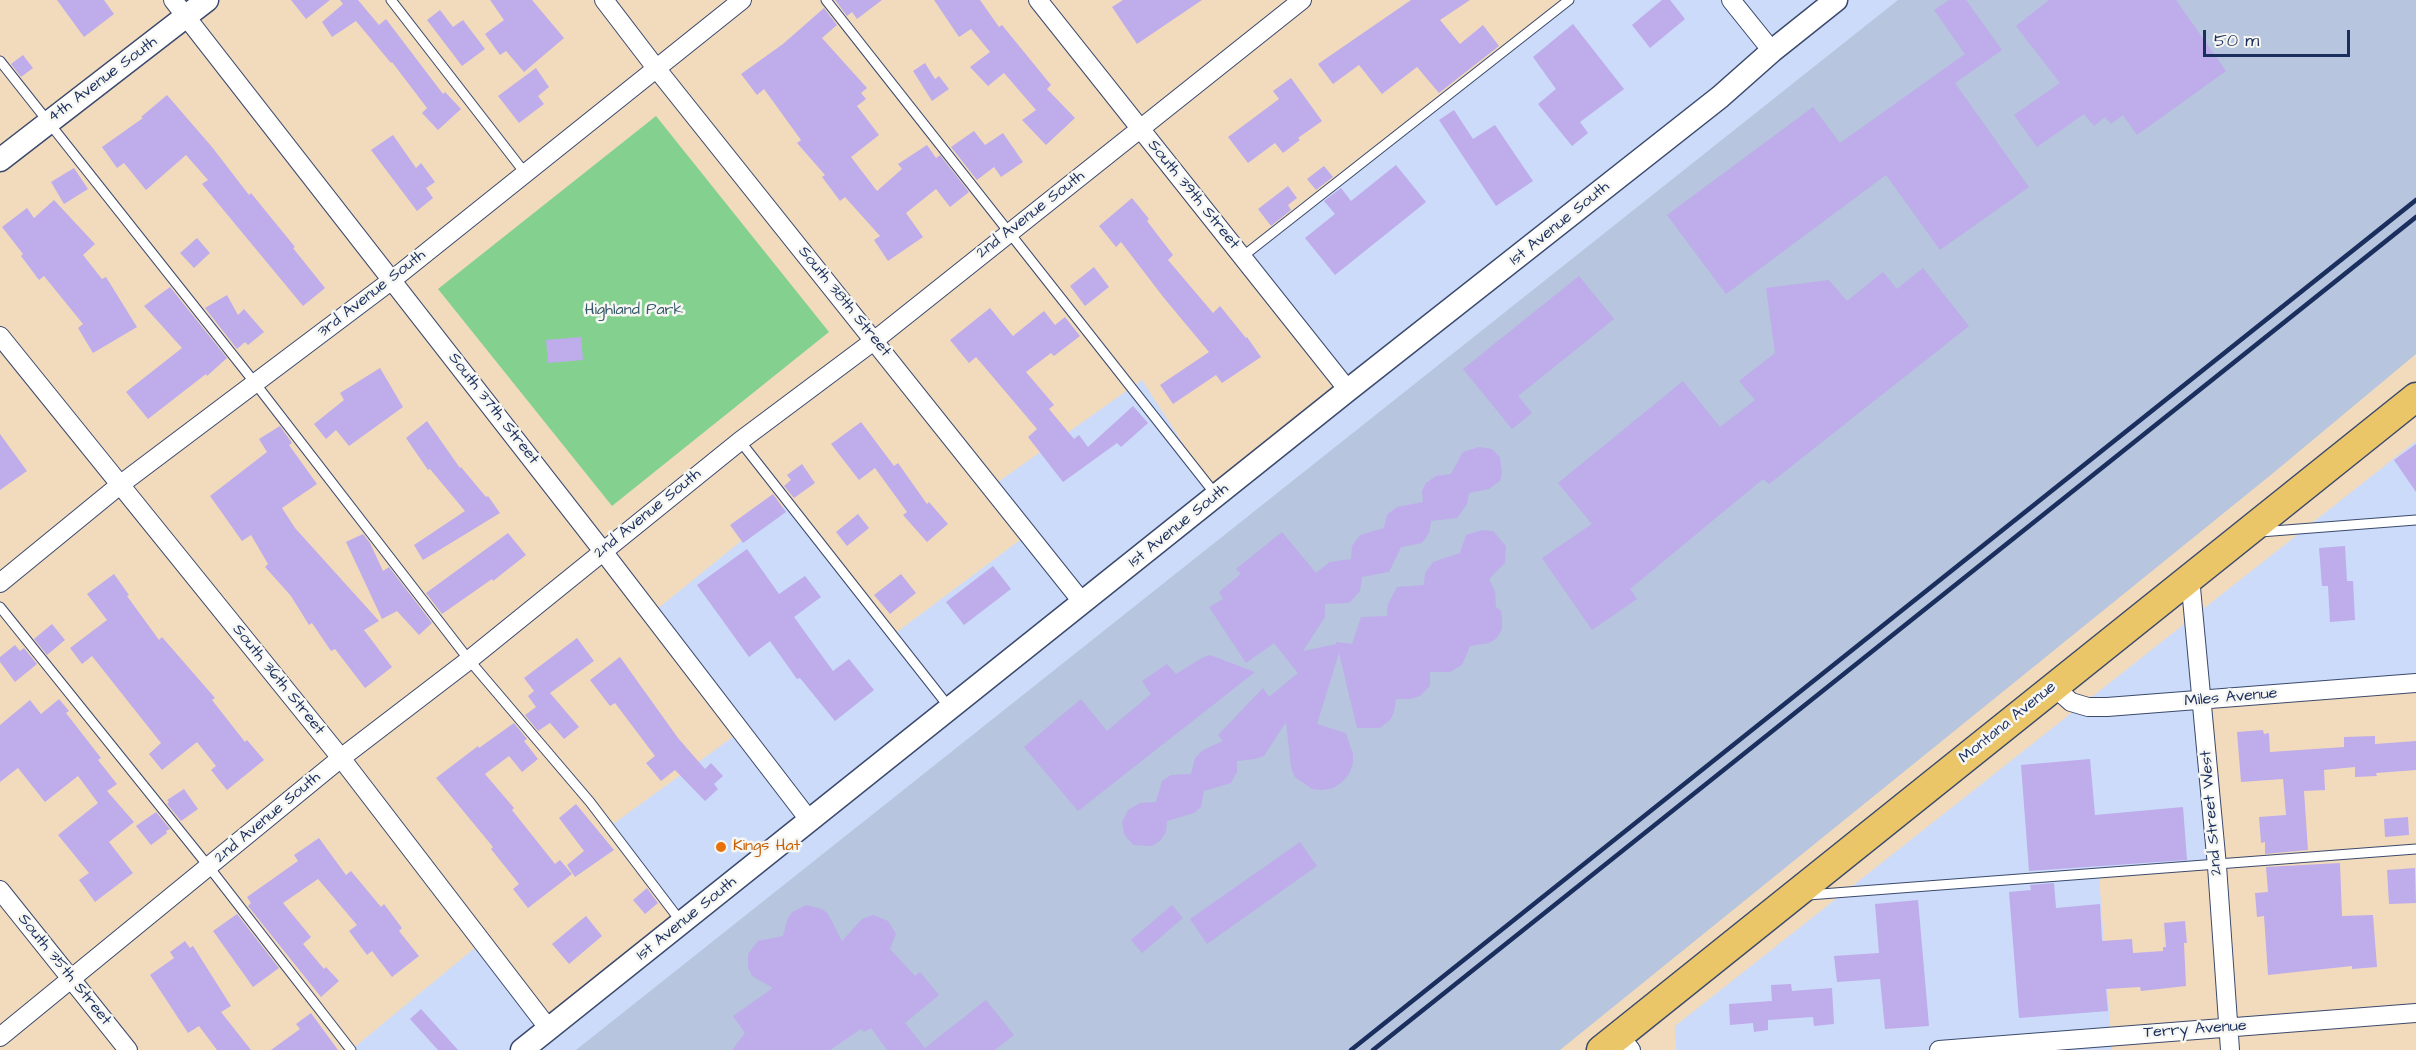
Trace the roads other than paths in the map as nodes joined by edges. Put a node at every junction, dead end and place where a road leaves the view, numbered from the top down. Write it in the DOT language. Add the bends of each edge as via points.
graph roads {
  1 [pos="207,0"];
  2 [pos="391,0"];
  3 [pos="604,0"];
  4 [pos="742,0"];
  5 [pos="826,0"];
  6 [pos="1038,0"];
  7 [pos="1302,0"];
  8 [pos="1569,0"];
  9 [pos="1731,0"];
  10 [pos="1836,0"];
  11 [pos="180,8"];
  12 [pos="1772,51"];
  13 [pos="0,61"];
  14 [pos="656,68"];
  15 [pos="49,122"];
  16 [pos="1140,130"];
  17 [pos="0,160"];
  18 [pos="525,173"];
  19 [pos="1010,231"];
  20 [pos="1242,257"];
  21 [pos="392,280"];
  22 [pos="0,336"];
  23 [pos="875,340"];
  24 [pos="255,383"];
  25 [pos="1348,390"];
  26 [pos="2416,397"];
  27 [pos="740,441"];
  28 [pos="121,484"];
  29 [pos="1217,496"];
  30 [pos="2416,520"];
  31 [pos="2246,533"];
  32 [pos="602,550"];
  33 [pos="2190,577"];
  34 [pos="0,583"];
  35 [pos="1083,603"];
  36 [pos="0,607"];
  37 [pos="469,660"];
  38 [pos="2416,683"];
  39 [pos="2053,686"];
  40 [pos="2202,700"];
  41 [pos="951,709"];
  42 [pos="341,758"];
  43 [pos="810,821"];
  44 [pos="2416,849"];
  45 [pos="2217,866"];
  46 [pos="209,867"];
  47 [pos="0,890"];
  48 [pos="1792,896"];
  49 [pos="682,923"];
  50 [pos="71,978"];
  51 [pos="2416,1013"];
  52 [pos="2228,1027"];
  53 [pos="549,1029"];
  54 [pos="0,1037"];
  55 [pos="1617,1045"];
  56 [pos="128,1050"];
  57 [pos="351,1050"];
  58 [pos="522,1050"];
  59 [pos="1939,1050"];
  60 [pos="2230,1050"];
  1 -- 11 [label="street, 4th Avenue South"];
  2 -- 18 [label="lane"];
  3 -- 14 [label="street, South 38th Street"];
  4 -- 14 [label="street, 3rd Avenue South"];
  5 -- 19 [label="lane"];
  6 -- 16 [label="street, South 39th Street"];
  7 -- 16 [label="street, 2nd Avenue South"];
  8 -- 20 [label="lane"];
  9 -- 12 [label="street"];
  10 -- 12 [label="street, 1st Avenue South"];
  11 -- 15 [label="street, 4th Avenue South"];
  11 -- 21 [label="street, South 37th Street"];
  12 -- 25 [label="street, 1st Avenue South" via="1712,104"];
  13 -- 15 [label="lane"];
  14 -- 18 [label="street, 3rd Avenue South"];
  14 -- 23 [label="street, South 38th Street"];
  15 -- 17 [label="street, 4th Avenue South"];
  15 -- 24 [label="lane"];
  16 -- 19 [label="street, 2nd Avenue South"];
  16 -- 20 [label="street, South 39th Street"];
  18 -- 21 [label="street, 3rd Avenue South"];
  19 -- 23 [label="street, 2nd Avenue South"];
  19 -- 29 [label="lane"];
  20 -- 25 [label="street, South 39th Street"];
  21 -- 24 [label="street, 3rd Avenue South"];
  21 -- 32 [label="street, South 37th Street"];
  22 -- 28 [label="street, South 36th Street"];
  23 -- 27 [label="street, 2nd Avenue South"];
  23 -- 35 [label="street, South 38th Street"];
  24 -- 28 [label="street, 3rd Avenue South"];
  24 -- 37 [label="lane"];
  25 -- 29 [label="street, 1st Avenue South"];
  26 -- 31 [label="main road, Montana Avenue"];
  27 -- 32 [label="street, 2nd Avenue South"];
  27 -- 41 [label="lane"];
  28 -- 34 [label="street, 3rd Avenue South"];
  28 -- 42 [label="street, South 36th Street"];
  29 -- 35 [label="street, 1st Avenue South"];
  30 -- 31 [label="lane"];
  31 -- 33 [label="main road, Montana Avenue"];
  32 -- 37 [label="street, 2nd Avenue South"];
  32 -- 43 [label="street, South 37th Street"];
  33 -- 39 [label="main road, Montana Avenue"];
  33 -- 40 [label="street, 2nd Street West"];
  35 -- 41 [label="street, 1st Avenue South"];
  36 -- 46 [label="lane"];
  37 -- 42 [label="street, 2nd Avenue South"];
  37 -- 49 [label="lane" via="590,801"];
  38 -- 40 [label="street, Miles Avenue"];
  39 -- 40 [label="street, Miles Avenue" via="2072,702 2088,707"];
  39 -- 48 [label="main road, Montana Avenue"];
  40 -- 45 [label="street, 2nd Street West"];
  41 -- 43 [label="street, 1st Avenue South"];
  42 -- 46 [label="street, 2nd Avenue South"];
  42 -- 53 [label="street, South 36th Street"];
  43 -- 49 [label="street, 1st Avenue South"];
  44 -- 45 [label="lane"];
  45 -- 48 [label="lane"];
  45 -- 52 [label="street, 2nd Street West"];
  46 -- 50 [label="street, 2nd Avenue South"];
  46 -- 57 [label="lane"];
  47 -- 50 [label="street, South 35th Street"];
  48 -- 55 [label="main road, Montana Avenue"];
  49 -- 53 [label="street, 1st Avenue South"];
  50 -- 54 [label="street, 2nd Avenue South"];
  50 -- 56 [label="street, South 35th Street"];
  51 -- 52 [label="street, Terry Avenue"];
  52 -- 59 [label="street, Terry Avenue"];
  52 -- 60 [label="street, 2nd Street West"];
  53 -- 58 [label="street, 1st Avenue South"];
}
